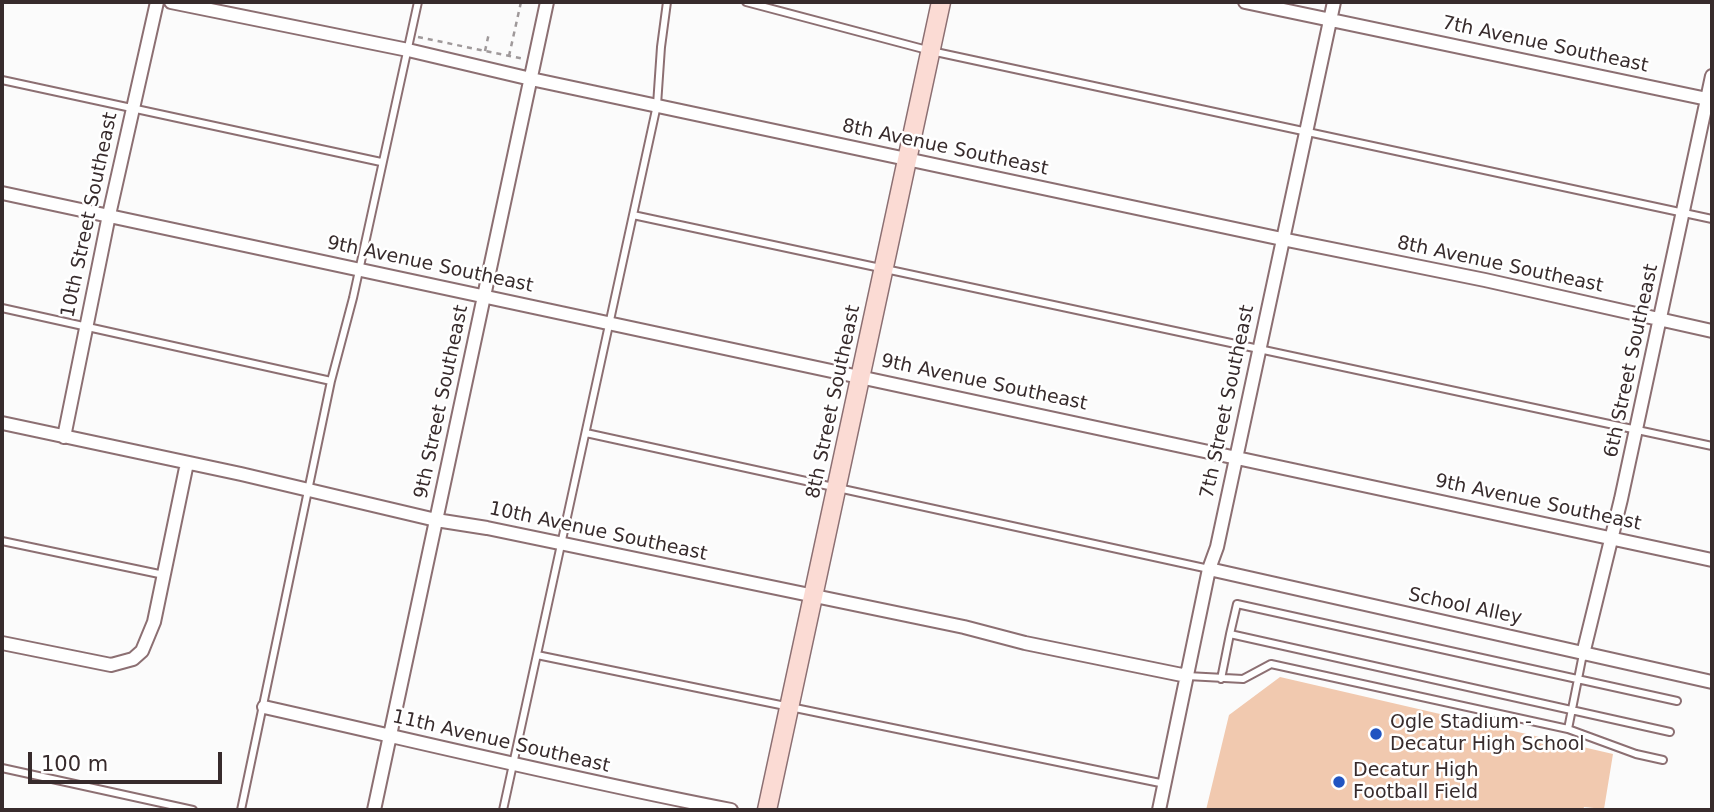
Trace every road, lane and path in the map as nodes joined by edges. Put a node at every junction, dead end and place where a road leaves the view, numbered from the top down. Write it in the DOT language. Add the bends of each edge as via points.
graph roads {
  1 [pos="157,2"];
  2 [pos="171,2"];
  3 [pos="418,2"];
  4 [pos="521,2"];
  5 [pos="547,2"];
  6 [pos="667,2"];
  7 [pos="746,2"];
  8 [pos="941,2"];
  9 [pos="1245,2"];
  10 [pos="1334,2"];
  11 [pos="1331,18"];
  12 [pos="489,33"];
  13 [pos="411,35"];
  14 [pos="408,50"];
  15 [pos="485,51"];
  16 [pos="931,51"];
  17 [pos="509,56"];
  18 [pos="534,62"];
  19 [pos="481,68"];
  20 [pos="1712,76"];
  21 [pos="531,79"];
  22 [pos="2,80"];
  23 [pos="1710,100"];
  24 [pos="657,105"];
  25 [pos="132,110"];
  26 [pos="1305,132"];
  27 [pos="907,159"];
  28 [pos="381,162"];
  29 [pos="2,192"];
  30 [pos="1684,213"];
  31 [pos="109,215"];
  32 [pos="633,215"];
  33 [pos="1712,219"];
  34 [pos="1282,239"];
  35 [pos="884,269"];
  36 [pos="359,270"];
  37 [pos="484,296"];
  38 [pos="2,309"];
  39 [pos="1659,320"];
  40 [pos="609,323"];
  41 [pos="86,328"];
  42 [pos="1712,331"];
  43 [pos="1259,349"];
  44 [pos="860,376"];
  45 [pos="331,381"];
  46 [pos="2,423"];
  47 [pos="1636,430"];
  48 [pos="586,433"];
  49 [pos="64,437"];
  50 [pos="1712,446"];
  51 [pos="1236,458"];
  52 [pos="187,463"];
  53 [pos="836,488"];
  54 [pos="308,489"];
  55 [pos="436,520"];
  56 [pos="1611,538"];
  57 [pos="2,541"];
  58 [pos="561,544"];
  59 [pos="1712,560"];
  60 [pos="1209,569"];
  61 [pos="164,575"];
  62 [pos="813,596"];
  63 [pos="1230,634"];
  64 [pos="2,643"];
  65 [pos="1583,654"];
  66 [pos="537,655"];
  67 [pos="1187,676"];
  68 [pos="1578,678"];
  69 [pos="1221,679"];
  70 [pos="1712,682"];
  71 [pos="1677,701"];
  72 [pos="264,707"];
  73 [pos="790,708"];
  74 [pos="1573,709"];
  75 [pos="1569,729"];
  76 [pos="1670,732"];
  77 [pos="390,737"];
  78 [pos="1663,760"];
  79 [pos="513,763"];
  80 [pos="2,768"];
  81 [pos="1165,784"];
  82 [pos="193,810"];
  83 [pos="241,810"];
  84 [pos="374,810"];
  85 [pos="503,810"];
  86 [pos="732,810"];
  87 [pos="767,810"];
  88 [pos="1159,810"];
  1 -- 25 [label="street, 10th Street Southeast"];
  2 -- 14 [label="street, 8th Avenue Southeast"];
  3 -- 13 [label="lane"];
  4 -- 17 [label="path"];
  5 -- 18 [label="street, 9th Street Southeast"];
  6 -- 24 [label="lane"];
  7 -- 16 [label="lane"];
  8 -- 16 [label="street, 8th Street Southeast"];
  9 -- 11 [label="street, 7th Avenue Southeast"];
  10 -- 11 [label="street, 7th Street Southeast"];
  11 -- 23 [label="street, 7th Avenue Southeast"];
  11 -- 26 [label="street, 7th Street Southeast"];
  12 -- 15 [label="path"];
  13 -- 14 [label="lane"];
  13 -- 15 [label="path"];
  14 -- 19 [label="street, 8th Avenue Southeast"];
  14 -- 28 [label="lane"];
  15 -- 17 [label="path"];
  15 -- 19 [label="path"];
  16 -- 26 [label="lane"];
  16 -- 27 [label="street, 8th Street Southeast"];
  17 -- 18 [label="path"];
  18 -- 21 [label="street, 9th Street Southeast"];
  19 -- 21 [label="street, 8th Avenue Southeast"];
  20 -- 23 [label="street, 6th Street Southeast"];
  21 -- 24 [label="street, 8th Avenue Southeast"];
  21 -- 37 [label="street, 9th Street Southeast"];
  22 -- 25 [label="lane"];
  23 -- 30 [label="street, 6th Street Southeast"];
  24 -- 27 [label="street, 8th Avenue Southeast"];
  24 -- 32 [label="lane"];
  25 -- 28 [label="lane"];
  25 -- 31 [label="street, 10th Street Southeast"];
  26 -- 30 [label="lane"];
  26 -- 34 [label="street, 7th Street Southeast"];
  27 -- 34 [label="street, 8th Avenue Southeast"];
  27 -- 35 [label="street, 8th Street Southeast"];
  28 -- 36 [label="lane"];
  29 -- 31 [label="street, 9th Avenue Southeast"];
  30 -- 33 [label="lane"];
  30 -- 39 [label="street, 6th Street Southeast"];
  31 -- 36 [label="street, 9th Avenue Southeast"];
  31 -- 41 [label="street, 10th Street Southeast"];
  32 -- 35 [label="lane"];
  32 -- 40 [label="lane"];
  34 -- 39 [label="street, 8th Avenue Southeast"];
  34 -- 43 [label="street, 7th Street Southeast"];
  35 -- 43 [label="lane"];
  35 -- 44 [label="street, 8th Street Southeast"];
  36 -- 37 [label="street, 9th Avenue Southeast"];
  36 -- 45 [label="lane"];
  37 -- 40 [label="street, 9th Avenue Southeast"];
  37 -- 55 [label="street, 9th Street Southeast"];
  38 -- 41 [label="lane"];
  39 -- 42 [label="street, 8th Avenue Southeast"];
  39 -- 47 [label="street, 6th Street Southeast"];
  40 -- 44 [label="street, 9th Avenue Southeast"];
  40 -- 48 [label="lane"];
  41 -- 45 [label="lane"];
  41 -- 49 [label="street, 10th Street Southeast"];
  43 -- 47 [label="lane"];
  43 -- 51 [label="street, 7th Street Southeast"];
  44 -- 51 [label="street, 9th Avenue Southeast"];
  44 -- 53 [label="street, 8th Street Southeast"];
  45 -- 54 [label="lane"];
  46 -- 49 [label="street, 10th Avenue Southeast"];
  47 -- 50 [label="lane"];
  47 -- 56 [label="street, 6th Street Southeast"];
  48 -- 53 [label="lane"];
  48 -- 58 [label="lane"];
  49 -- 52 [label="street, 10th Avenue Southeast"];
  51 -- 56 [label="street, 9th Avenue Southeast"];
  51 -- 60 [label="street, 7th Street Southeast"];
  52 -- 54 [label="street, 10th Avenue Southeast"];
  52 -- 61 [label="street"];
  53 -- 60 [label="lane"];
  53 -- 62 [label="street, 8th Street Southeast"];
  54 -- 55 [label="street, 10th Avenue Southeast"];
  54 -- 72 [label="lane"];
  55 -- 58 [label="street, 10th Avenue Southeast"];
  55 -- 77 [label="street, 9th Street Southeast"];
  56 -- 59 [label="street, 9th Avenue Southeast"];
  56 -- 65 [label="street, 6th Street Southeast"];
  57 -- 61 [label="lane"];
  58 -- 62 [label="street, 10th Avenue Southeast"];
  58 -- 66 [label="lane"];
  60 -- 65 [label="street, School Alley"];
  60 -- 67 [label="street, 7th Street Southeast"];
  61 -- 64 [label="street" via="142,651 122,664"];
  62 -- 67 [label="street, 10th Avenue Southeast"];
  62 -- 73 [label="street, 8th Street Southeast"];
  63 -- 68 [label="lane" via="1237,604"];
  63 -- 69 [label="lane"];
  63 -- 74 [label="lane"];
  65 -- 68 [label="lane"];
  65 -- 70 [label="street, School Alley"];
  66 -- 73 [label="lane"];
  66 -- 79 [label="lane"];
  67 -- 69 [label="lane"];
  67 -- 81 [label="street, 7th Street Southeast"];
  68 -- 71 [label="lane"];
  68 -- 74 [label="lane"];
  69 -- 75 [label="lane" via="1243,679 1271,664"];
  72 -- 77 [label="street, 11th Avenue Southeast"];
  72 -- 83 [label="lane"];
  73 -- 81 [label="lane"];
  73 -- 87 [label="street, 8th Street Southeast"];
  74 -- 75 [label="lane"];
  74 -- 76 [label="lane"];
  75 -- 78 [label="lane"];
  77 -- 79 [label="street, 11th Avenue Southeast"];
  77 -- 84 [label="street, 9th Street Southeast"];
  79 -- 85 [label="lane"];
  79 -- 86 [label="street, 11th Avenue Southeast"];
  80 -- 82 [label="lane"];
  81 -- 88 [label="street, 7th Street Southeast"];
}
